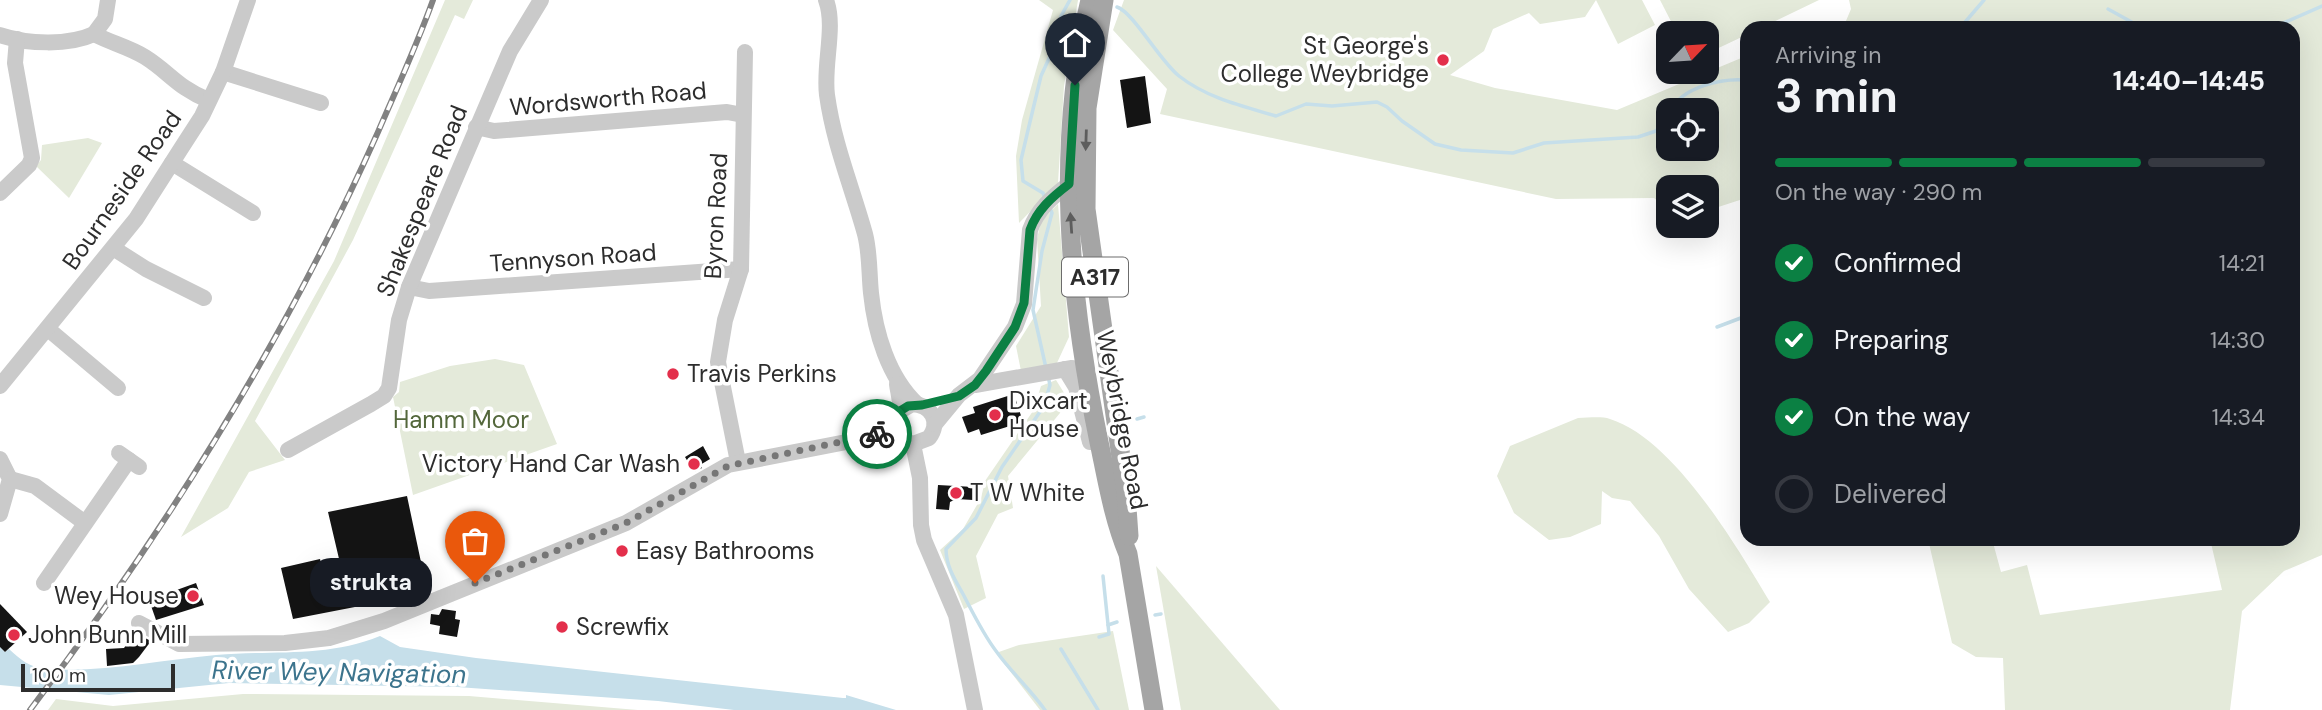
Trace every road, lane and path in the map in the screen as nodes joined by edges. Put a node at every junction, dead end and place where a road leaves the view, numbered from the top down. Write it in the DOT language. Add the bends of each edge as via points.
graph roads {
  1 [pos="108,0"];
  2 [pos="248,0"];
  3 [pos="541,0"];
  4 [pos="826,0"];
  5 [pos="1090,0"];
  6 [pos="1104,0"];
  7 [pos="94,34"];
  8 [pos="0,35"];
  9 [pos="17,39"];
  10 [pos="745,52"];
  11 [pos="223,72"];
  12 [pos="208,100"];
  13 [pos="321,103"];
  14 [pos="743,115"];
  15 [pos="476,127"];
  16 [pos="172,163"];
  17 [pos="1069,184"];
  18 [pos="0,193"];
  19 [pos="253,213"];
  20 [pos="1088,235"];
  21 [pos="113,248"];
  22 [pos="741,269"];
  23 [pos="409,287"];
  24 [pos="204,298"];
  25 [pos="48,329"];
  26 [pos="1060,370"];
  27 [pos="897,382"];
  28 [pos="975,385"];
  29 [pos="0,386"];
  30 [pos="118,388"];
  31 [pos="959,396"];
  32 [pos="919,405"];
  33 [pos="902,428"];
  34 [pos="934,429"];
  35 [pos="288,450"];
  36 [pos="0,459"];
  37 [pos="129,460"];
  38 [pos="738,462"];
  39 [pos="920,478"];
  40 [pos="10,480"];
  41 [pos="0,514"];
  42 [pos="85,523"];
  43 [pos="1128,554"];
  44 [pos="52,578"];
  45 [pos="139,623"];
  46 [pos="975,710"];
  47 [pos="1154,710"];
  1 -- 7 [label="street" via="105,19"];
  2 -- 11 [label="street, Bourneside Road"];
  3 -- 15 [label="street, Shakespeare Road" via="518,37"];
  4 -- 27 [label="street" via="831,17 827,93 835,145 866,236 875,317"];
  5 -- 17 [label="main road, Weybridge Road / A317" via="1075,85"];
  6 -- 20 [label="main road, Weybridge Road / A317, one-way" via="1087,108"];
  7 -- 9 [label="street" via="71,41"];
  7 -- 12 [label="street" via="148,58 177,84"];
  8 -- 9 [label="street"];
  9 -- 18 [label="street" via="15,63 32,158"];
  10 -- 14 [label="street, Byron Road"];
  11 -- 12 [label="street, Bourneside Road"];
  11 -- 13 [label="street"];
  12 -- 16 [label="street, Bourneside Road"];
  14 -- 15 [label="street, Wordsworth Road" via="727,112 494,131"];
  14 -- 22 [label="street, Byron Road"];
  15 -- 23 [label="street, Shakespeare Road"];
  16 -- 19 [label="street"];
  16 -- 21 [label="street, Bourneside Road"];
  26 -- 17 [label="main road, Weybridge Road / A317, one-way" via="1076,296"];
  17 -- 28 [label="street" via="1046,205 1030,230 1024,303 1002,351"];
  20 -- 26 [label="main road" via="1084,281 1093,358"];
  20 -- 43 [label="main road, Weybridge Road / A317" via="1126,493"];
  21 -- 24 [label="street"];
  21 -- 25 [label="street, Bourneside Road"];
  22 -- 23 [label="street, Tennyson Road" via="429,291"];
  22 -- 38 [label="street, Byron Road" via="718,362"];
  23 -- 35 [label="street, Shakespeare Road" via="384,396"];
  25 -- 29 [label="street, Bourneside Road"];
  25 -- 30 [label="street"];
  26 -- 28 [label="street"];
  26 -- 43 [label="main road, Weybridge Road / A317"];
  27 -- 32 [label="street"];
  27 -- 33 [label="street"];
  28 -- 31 [label="street"];
  31 -- 32 [label="street"];
  31 -- 34 [label="street"];
  32 -- 33 [label="street"];
  32 -- 34 [label="street" via="931,412"];
  33 -- 34 [label="street" via="924,442"];
  33 -- 38 [label="street"];
  33 -- 39 [label="street"];
  34 -- 39 [label="street"];
  36 -- 40 [label="street"];
  37 -- 42 [label="street"];
  38 -- 45 [label="street" via="626,523 344,634 285,643 187,645 167,640"];
  39 -- 46 [label="street" via="922,532 956,615"];
  40 -- 41 [label="street"];
  40 -- 42 [label="street" via="35,486"];
  42 -- 44 [label="street"];
  43 -- 47 [label="main road, Weybridge Road / A317"];
}
